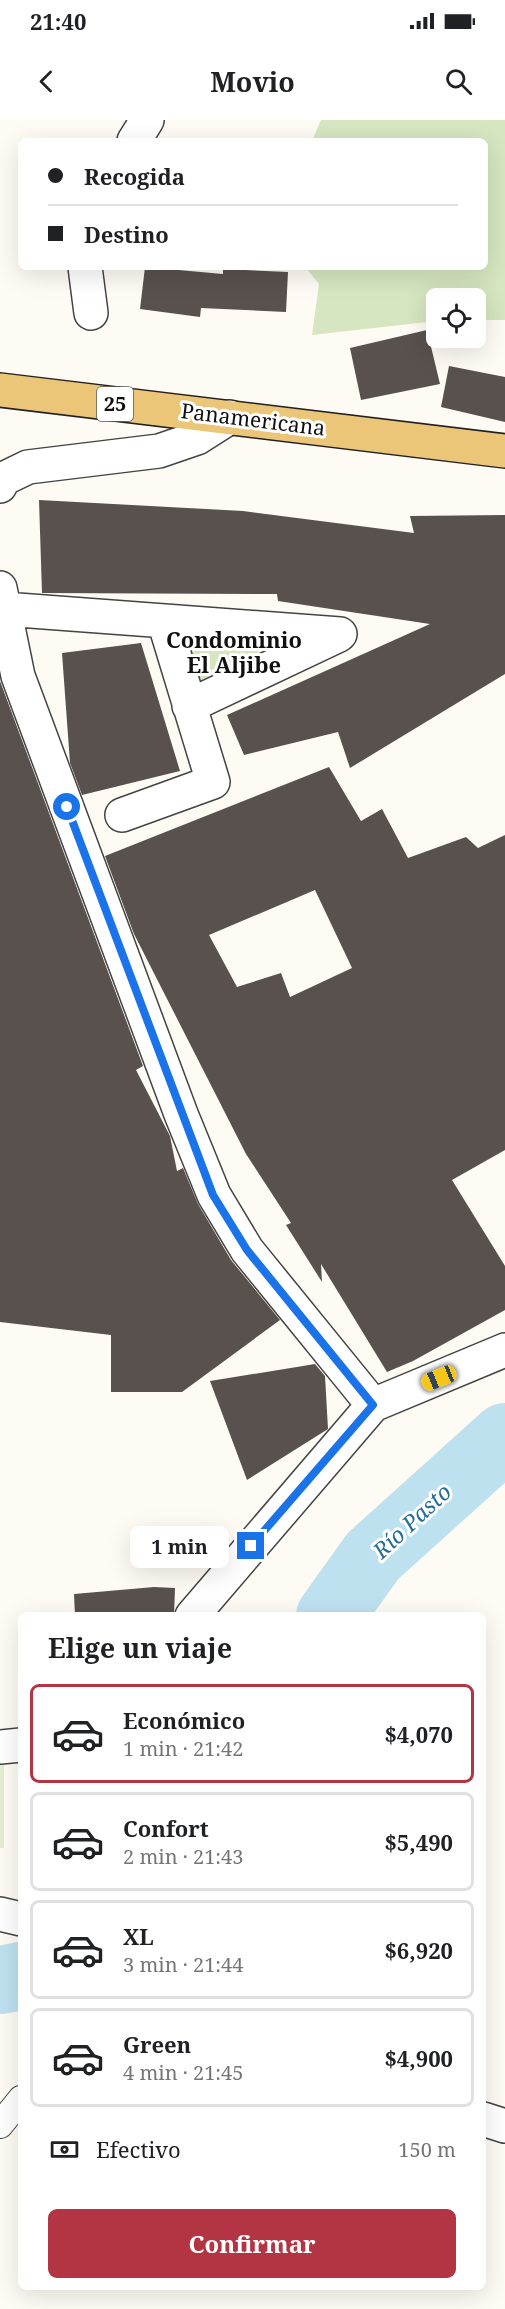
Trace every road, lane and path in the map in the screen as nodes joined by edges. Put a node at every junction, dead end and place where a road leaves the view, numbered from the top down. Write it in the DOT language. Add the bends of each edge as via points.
graph roads {
  1 [pos="147,120"];
  2 [pos="136,138"];
  3 [pos="85,270"];
  4 [pos="91,313"];
  5 [pos="0,390"];
  6 [pos="230,417"];
  7 [pos="505,451"];
  8 [pos="0,486"];
  9 [pos="2,598"];
  10 [pos="164,621"];
  11 [pos="9,679"];
  12 [pos="189,706"];
  13 [pos="122,815"];
  14 [pos="505,1350"];
  15 [pos="373,1405"];
  16 [pos="195,1612"];
  17 [pos="18,1745"];
  18 [pos="0,1747"];
  19 [pos="0,1914"];
  20 [pos="18,1918"];
  21 [pos="18,2103"];
  22 [pos="486,2120"];
  23 [pos="0,2125"];
  24 [pos="505,2126"];
  1 -- 2 [label="street"];
  3 -- 4 [label="street"];
  5 -- 6 [label="main road, Panamericana / 25"];
  6 -- 7 [label="main road, Panamericana"];
  6 -- 8 [label="street" via="197,438 159,451 28,467 3,479"];
  9 -- 10 [label="street"];
  9 -- 11 [label="street"];
  10 -- 12 [label="street"];
  10 -- 12 [label="street" via="340,634"];
  11 -- 15 [label="street" via="213,1195 247,1250"];
  12 -- 13 [label="street" via="213,782"];
  14 -- 15 [label="street"];
  15 -- 16 [label="street"];
  17 -- 18 [label="street"];
  19 -- 20 [label="street"];
  21 -- 23 [label="street"];
  22 -- 24 [label="street"];
}
